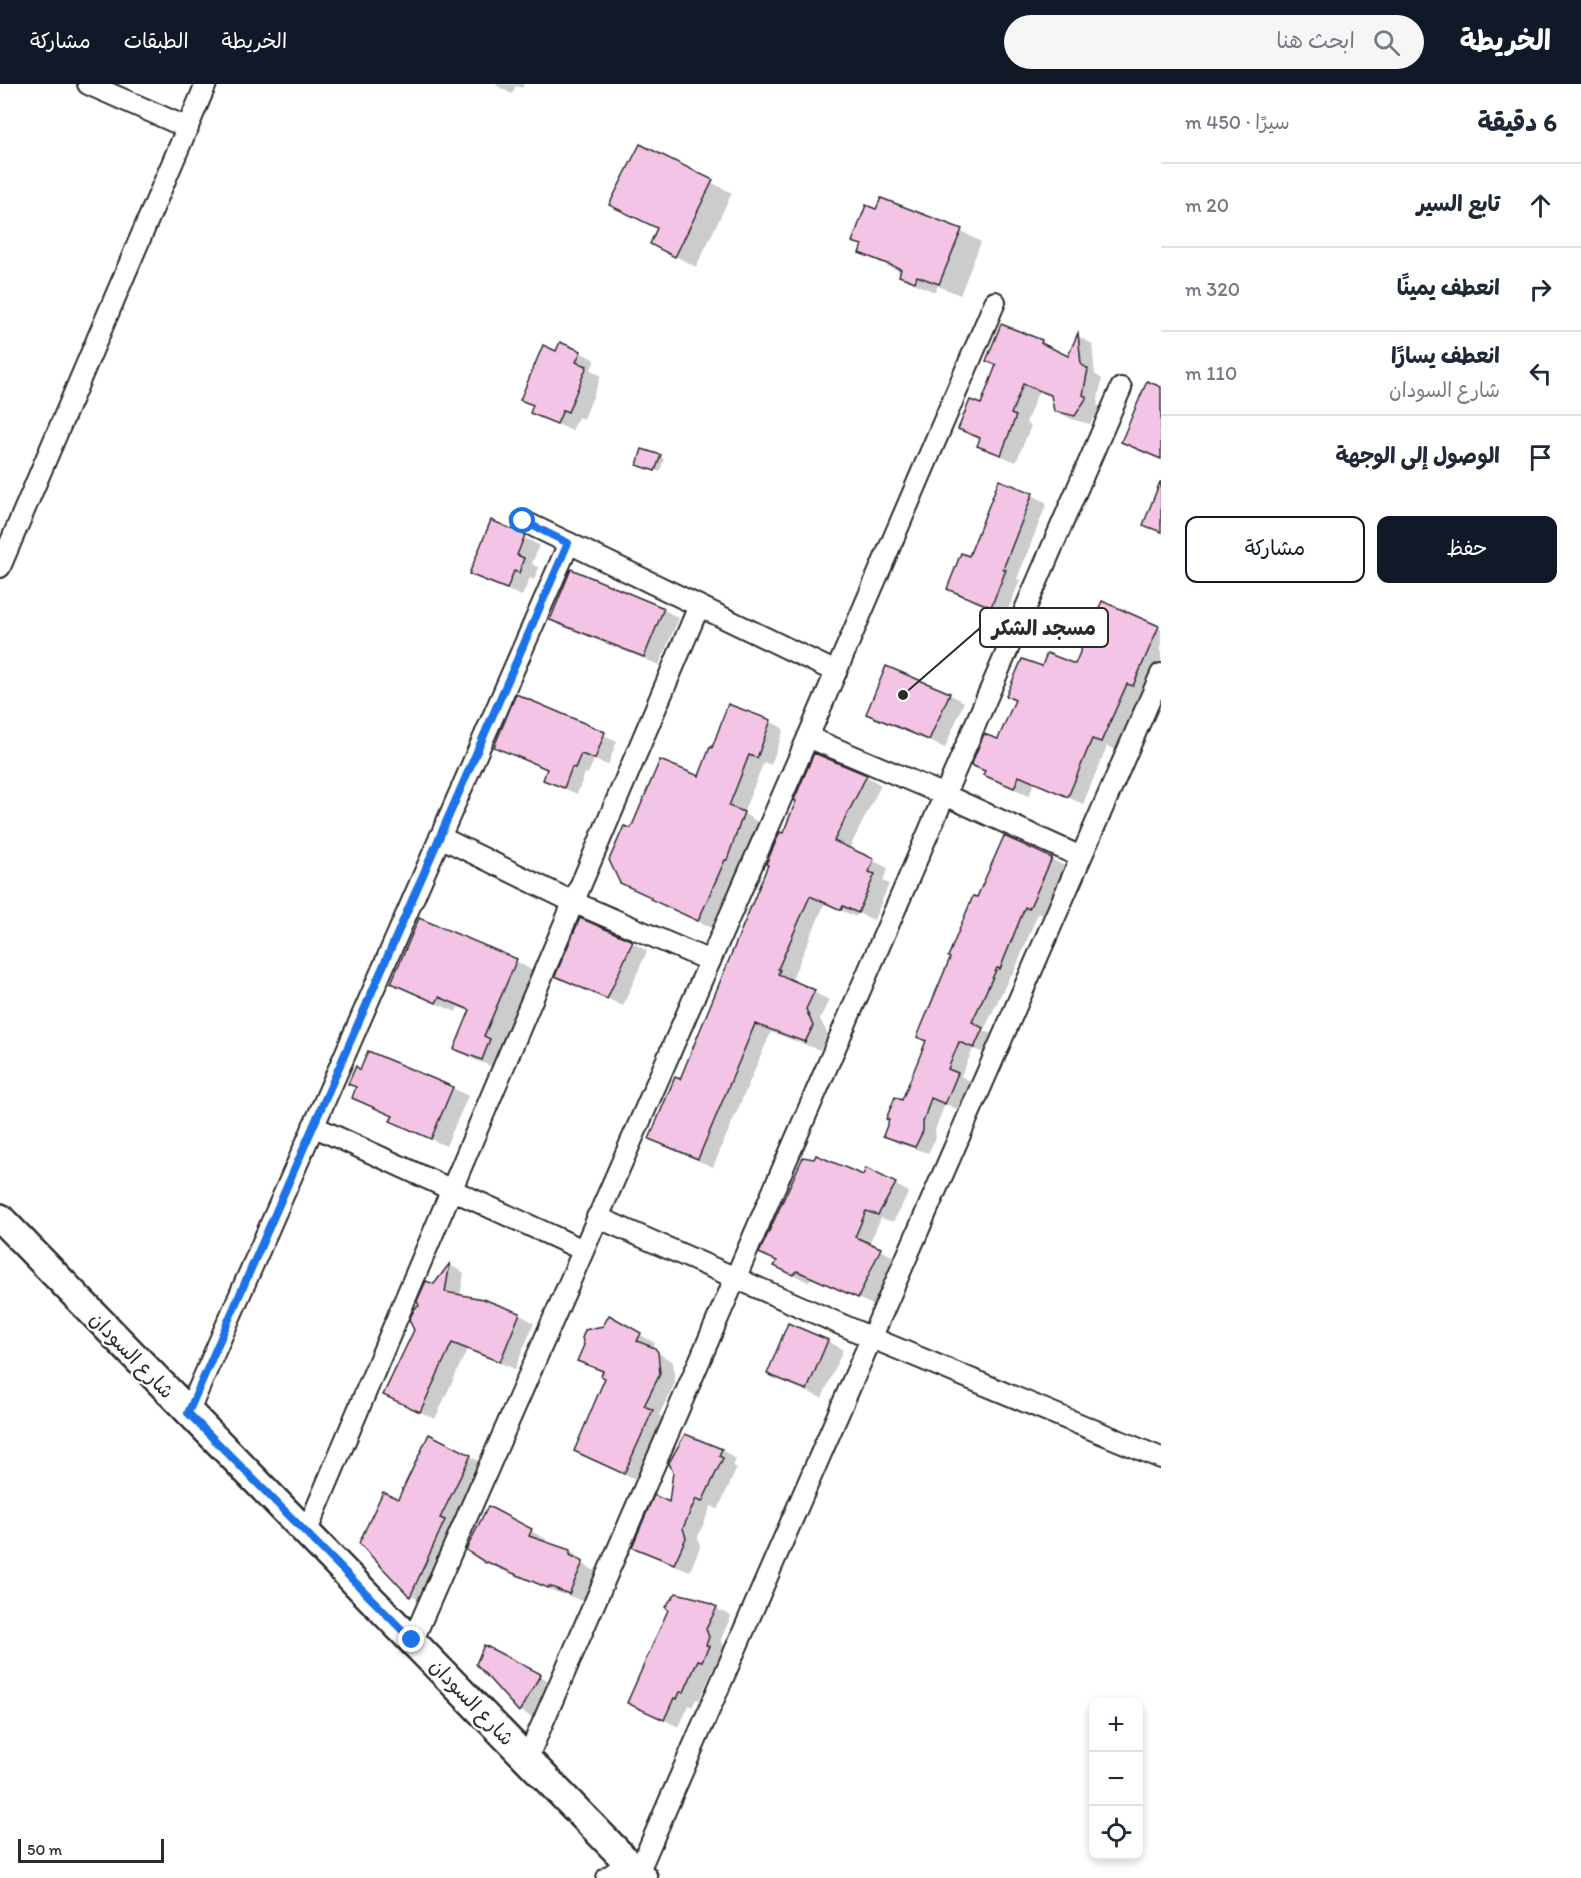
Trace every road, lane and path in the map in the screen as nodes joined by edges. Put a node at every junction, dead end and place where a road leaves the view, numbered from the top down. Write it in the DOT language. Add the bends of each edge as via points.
graph roads {
  1 [pos="88,84"];
  2 [pos="206,84"];
  3 [pos="188,128"];
  4 [pos="995,302"];
  5 [pos="1121,388"];
  6 [pos="523,521"];
  7 [pos="568,543"];
  8 [pos="0,567"];
  9 [pos="699,606"];
  10 [pos="836,672"];
  11 [pos="1161,674"];
  12 [pos="808,737"];
  13 [pos="945,795"];
  14 [pos="440,837"];
  15 [pos="1081,857"];
  16 [pos="573,902"];
  17 [pos="710,961"];
  18 [pos="313,1126"];
  19 [pos="451,1190"];
  20 [pos="0,1218"];
  21 [pos="597,1218"];
  22 [pos="583,1250"];
  23 [pos="736,1278"];
  24 [pos="872,1338"];
  25 [pos="188,1413"];
  26 [pos="1161,1458"];
  27 [pos="306,1533"];
  28 [pos="412,1640"];
  29 [pos="527,1759"];
  30 [pos="637,1871"];
  31 [pos="607,1878"];
  1 -- 3 [label="street"];
  2 -- 3 [label="street"];
  3 -- 8 [label="street"];
  4 -- 10 [label="street"];
  5 -- 13 [label="street"];
  6 -- 7 [label="street"];
  7 -- 9 [label="street"];
  7 -- 14 [label="street"];
  9 -- 10 [label="street"];
  9 -- 16 [label="street"];
  10 -- 12 [label="street"];
  11 -- 15 [label="street"];
  12 -- 13 [label="street"];
  12 -- 17 [label="street"];
  13 -- 15 [label="street"];
  13 -- 23 [label="street"];
  14 -- 16 [label="street"];
  14 -- 18 [label="street"];
  15 -- 24 [label="street"];
  16 -- 17 [label="street"];
  16 -- 19 [label="street"];
  17 -- 21 [label="street"];
  18 -- 19 [label="street"];
  18 -- 25 [label="street"];
  19 -- 22 [label="street"];
  19 -- 27 [label="street"];
  20 -- 25 [label="main road, شارع السودان"];
  21 -- 22 [label="street"];
  21 -- 23 [label="street"];
  22 -- 28 [label="street"];
  23 -- 24 [label="street"];
  23 -- 29 [label="street"];
  24 -- 26 [label="street"];
  24 -- 30 [label="street"];
  25 -- 27 [label="main road, شارع السودان"];
  27 -- 28 [label="main road, شارع السودان"];
  28 -- 29 [label="main road, شارع السودان"];
  29 -- 30 [label="main road, شارع السودان"];
  30 -- 31 [label="street"];
}
